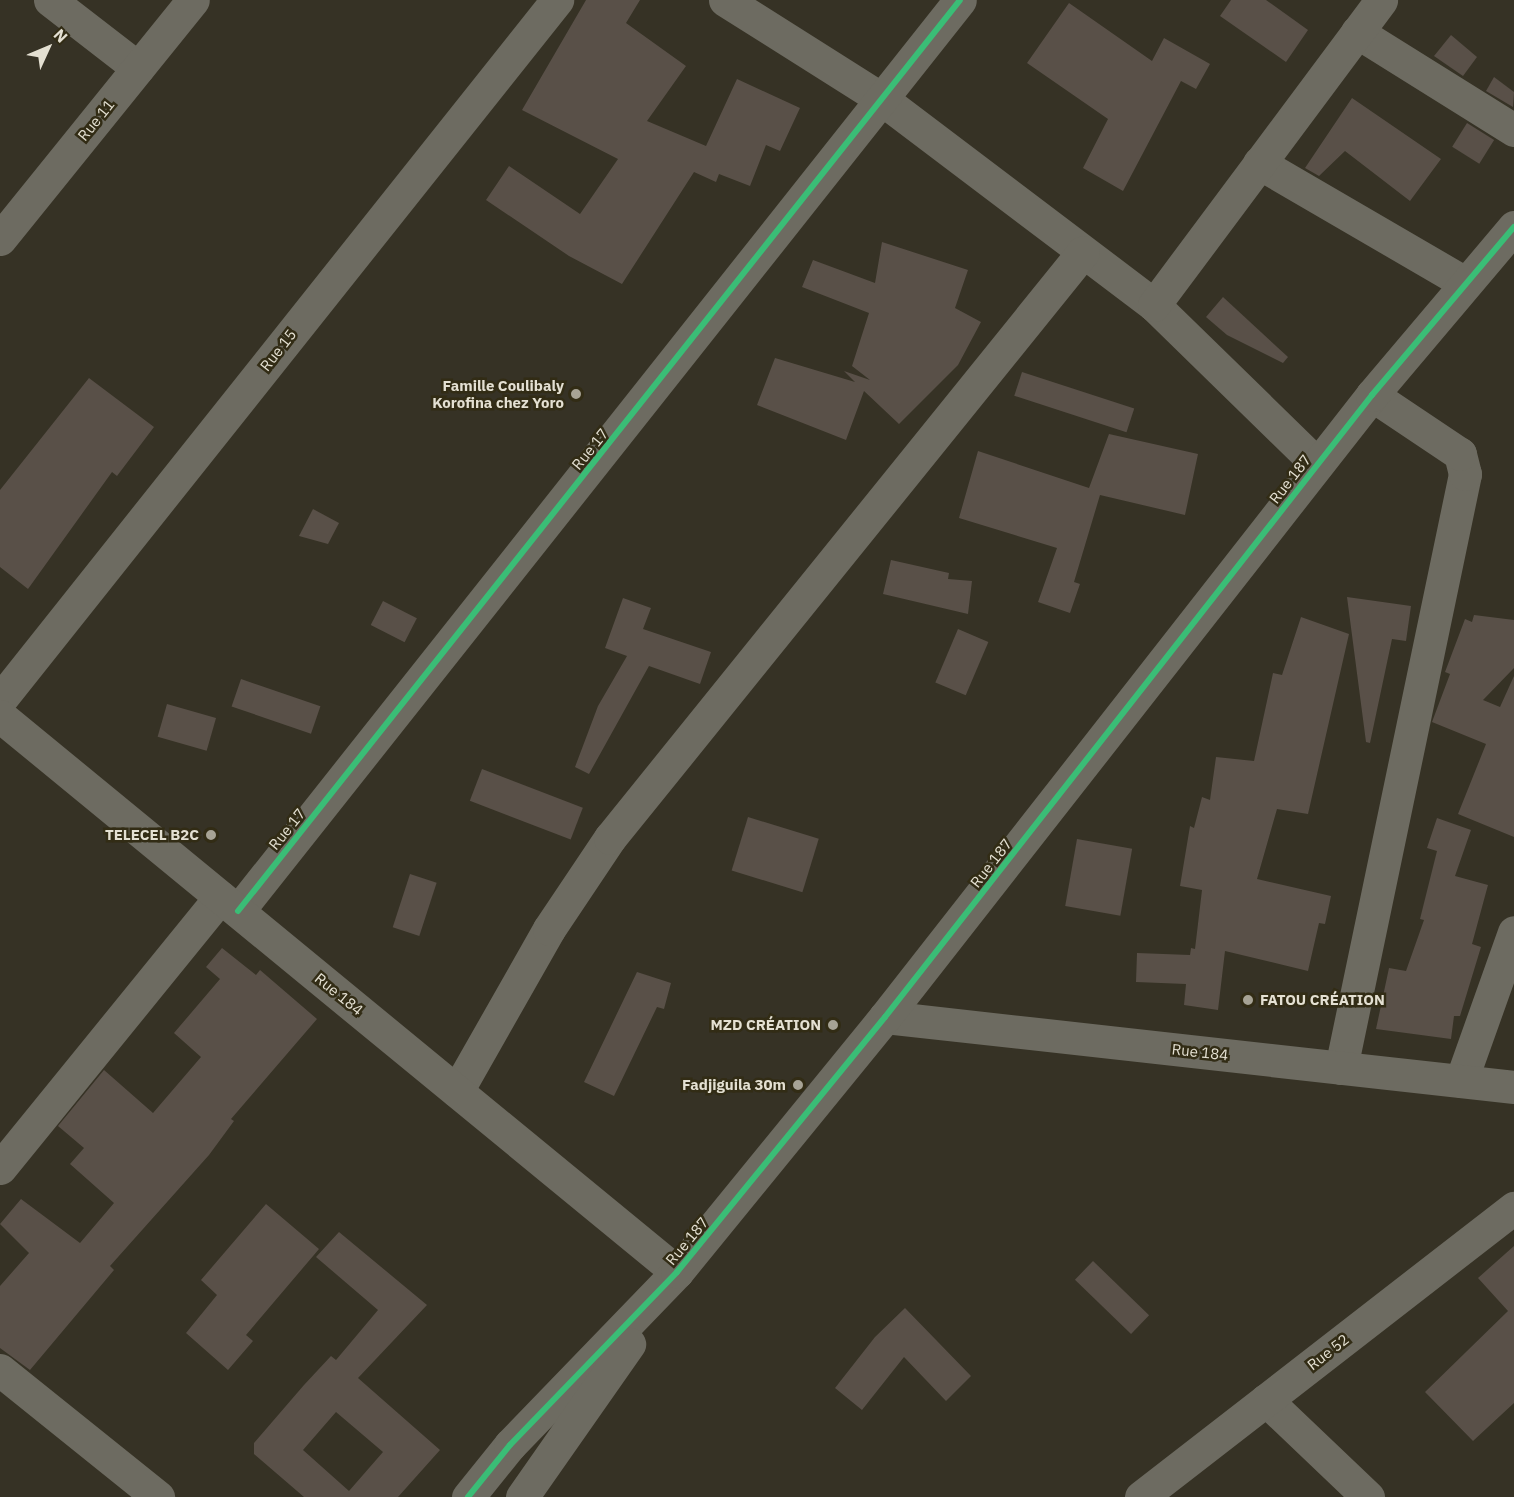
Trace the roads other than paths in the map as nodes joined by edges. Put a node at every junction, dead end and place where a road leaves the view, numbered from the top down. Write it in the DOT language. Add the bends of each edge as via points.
graph roads {
  1 [pos="50,0"];
  2 [pos="193,0"];
  3 [pos="557,0"];
  4 [pos="726,0"];
  5 [pos="960,0"];
  6 [pos="1381,0"];
  7 [pos="1357,32"];
  8 [pos="138,68"];
  9 [pos="883,100"];
  10 [pos="1514,130"];
  11 [pos="1259,163"];
  12 [pos="1514,226"];
  13 [pos="0,239"];
  14 [pos="1083,252"];
  15 [pos="1465,283"];
  16 [pos="1154,305"];
  17 [pos="1372,395"];
  18 [pos="1317,464"];
  19 [pos="0,700"];
  20 [pos="0,716"];
  21 [pos="229,904"];
  22 [pos="1514,932"];
  23 [pos="885,1017"];
  24 [pos="1341,1068"];
  25 [pos="1461,1081"];
  26 [pos="1514,1087"];
  27 [pos="457,1091"];
  28 [pos="0,1168"];
  29 [pos="1514,1208"];
  30 [pos="677,1272"];
  31 [pos="0,1370"];
  32 [pos="1266,1400"];
  33 [pos="158,1497"];
  34 [pos="468,1497"];
  35 [pos="522,1497"];
  36 [pos="1141,1497"];
  37 [pos="1368,1497"];
  1 -- 8 [label="street"];
  2 -- 8 [label="street, Rue 11"];
  3 -- 19 [label="street, Rue 15"];
  4 -- 9 [label="street"];
  5 -- 9 [label="street, Rue 17"];
  6 -- 7 [label="street"];
  7 -- 10 [label="street"];
  7 -- 11 [label="street"];
  8 -- 13 [label="street, Rue 11"];
  9 -- 14 [label="street"];
  9 -- 21 [label="street, Rue 17"];
  11 -- 15 [label="street"];
  11 -- 16 [label="street"];
  12 -- 15 [label="street, Rue 187"];
  14 -- 16 [label="street"];
  14 -- 27 [label="street" via="610,837 549,929"];
  15 -- 17 [label="street, Rue 187"];
  16 -- 18 [label="street"];
  17 -- 18 [label="street, Rue 187"];
  17 -- 24 [label="street" via="1460,454 1465,474"];
  18 -- 23 [label="street, Rue 187"];
  20 -- 21 [label="street, Rue 184"];
  21 -- 27 [label="street, Rue 184"];
  21 -- 28 [label="street, Rue 17"];
  22 -- 25 [label="street"];
  23 -- 24 [label="street, Rue 184"];
  23 -- 30 [label="street, Rue 187"];
  24 -- 25 [label="street, Rue 184"];
  25 -- 26 [label="street, Rue 184"];
  27 -- 30 [label="street, Rue 184"];
  29 -- 32 [label="street, Rue 52"];
  30 -- 34 [label="street, Rue 187" via="510,1444"];
  30 -- 35 [label="street, Rue 187"];
  31 -- 33 [label="street"];
  32 -- 36 [label="street, Rue 52"];
  32 -- 37 [label="street"];
}
